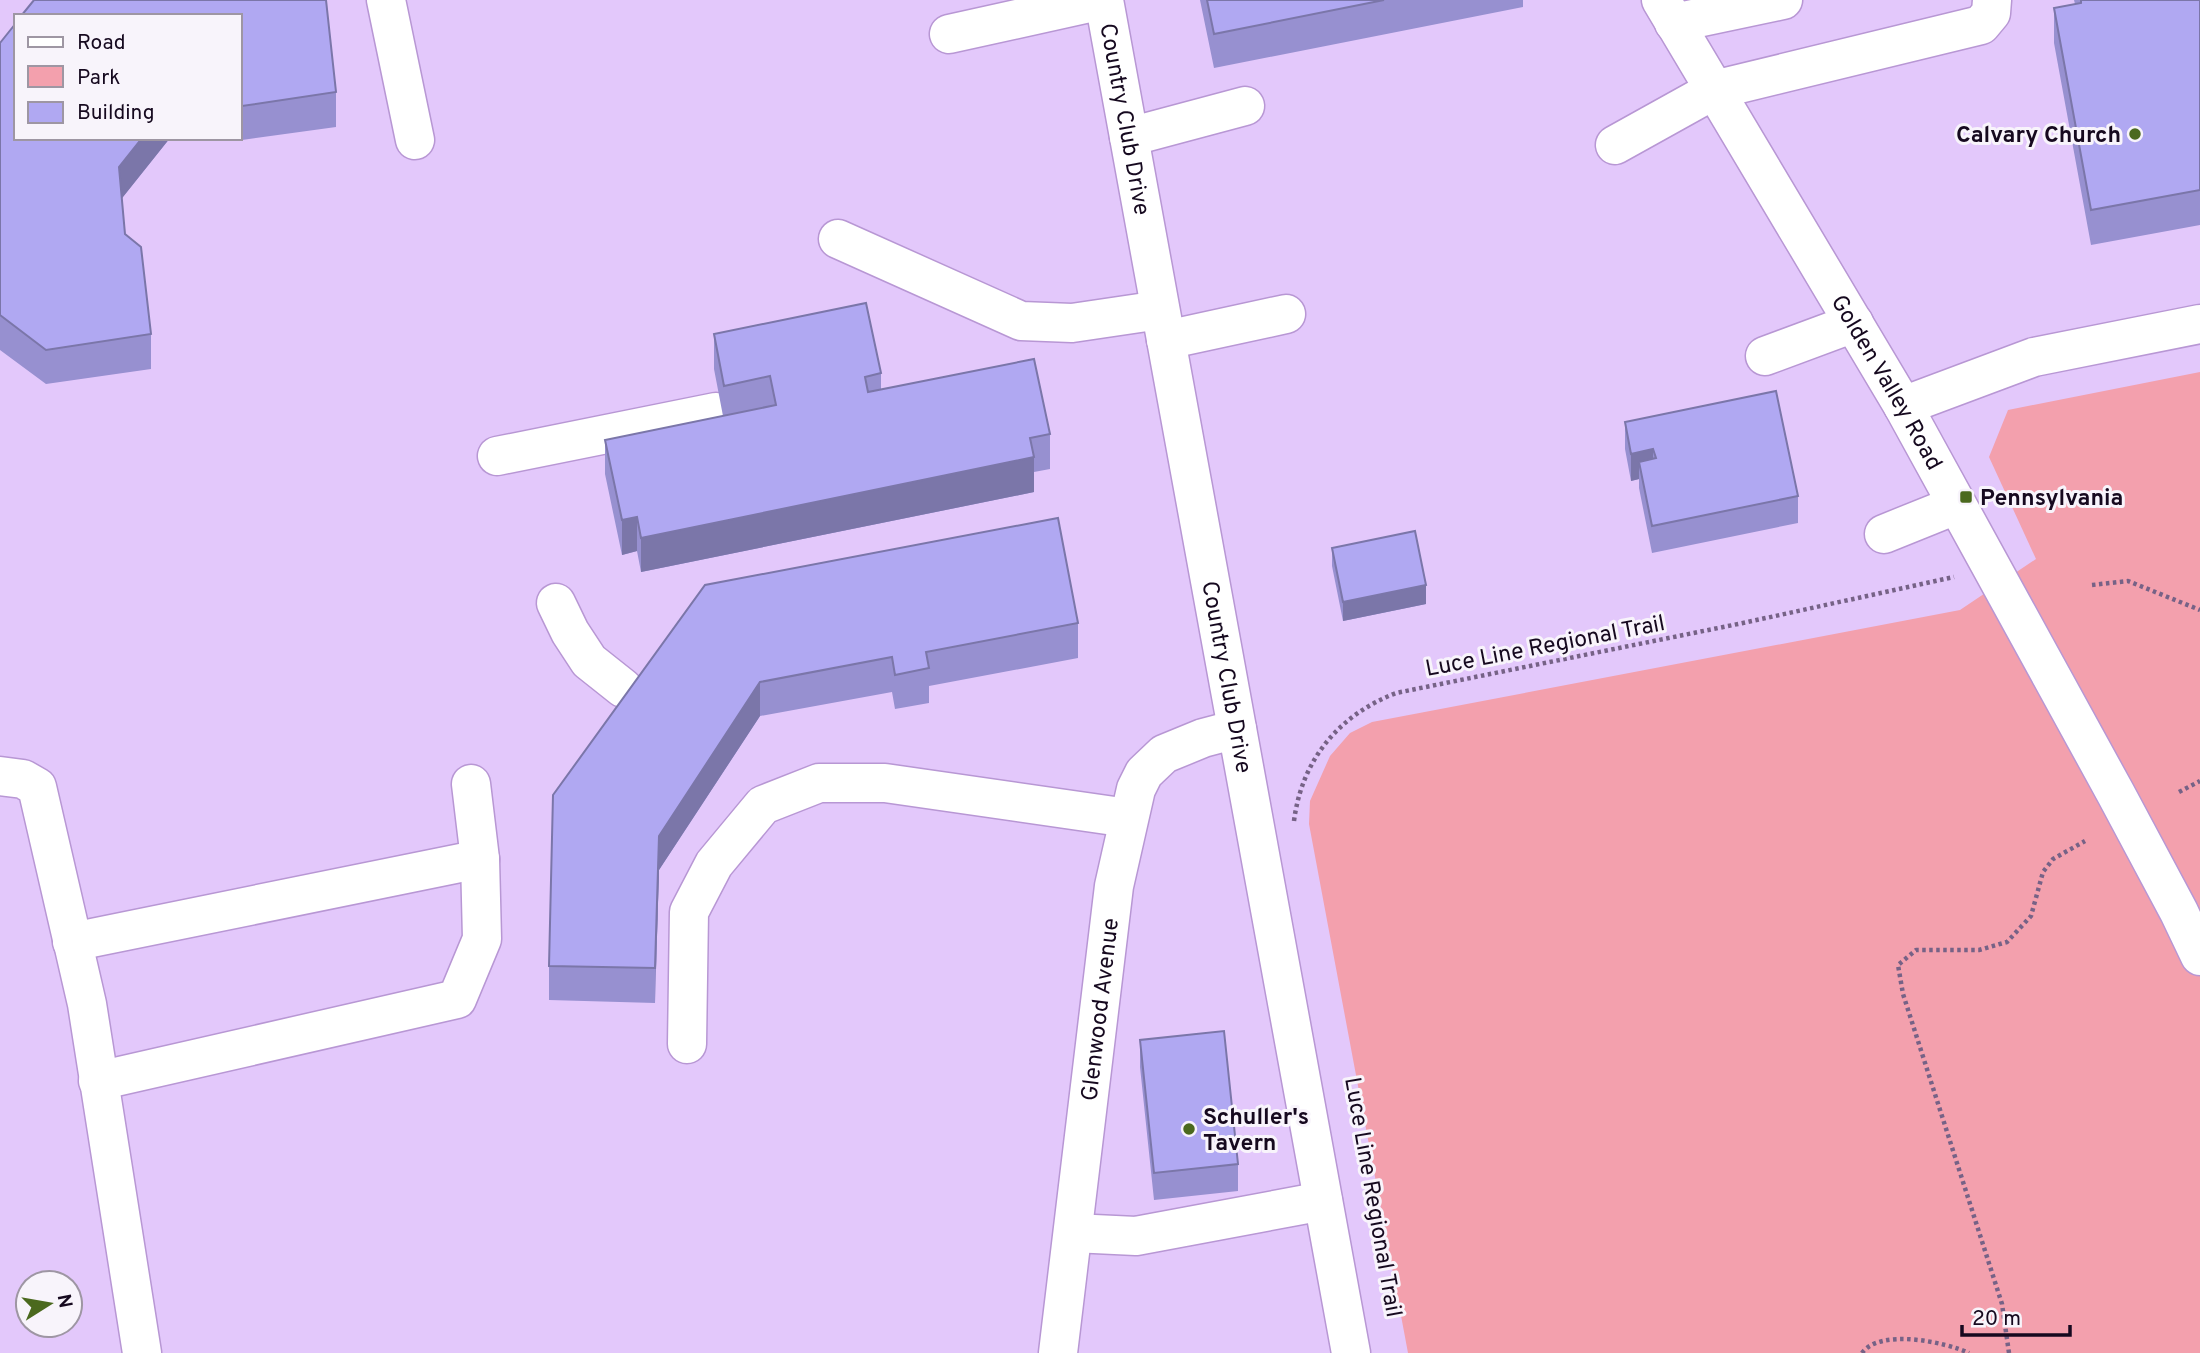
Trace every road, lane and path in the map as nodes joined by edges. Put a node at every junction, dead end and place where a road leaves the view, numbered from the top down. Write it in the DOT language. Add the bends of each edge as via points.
graph roads {
  1 [pos="386,0"];
  2 [pos="1104,0"];
  3 [pos="1783,0"];
  4 [pos="1992,0"];
  5 [pos="1667,11"];
  6 [pos="950,34"];
  7 [pos="1714,90"];
  8 [pos="1245,106"];
  9 [pos="1129,137"];
  10 [pos="415,140"];
  11 [pos="1615,145"];
  12 [pos="838,239"];
  13 [pos="1286,314"];
  14 [pos="1854,323"];
  15 [pos="2200,324"];
  16 [pos="1163,325"];
  17 [pos="1765,356"];
  18 [pos="1903,407"];
  19 [pos="716,412"];
  20 [pos="497,456"];
  21 [pos="1956,505"];
  22 [pos="1884,534"];
  23 [pos="1986,558"];
  24 [pos="2092,585"];
  25 [pos="556,603"];
  26 [pos="2200,609"];
  27 [pos="623,688"];
  28 [pos="1237,729"];
  29 [pos="0,776"];
  30 [pos="2200,781"];
  31 [pos="471,784"];
  32 [pos="2179,792"];
  33 [pos="1128,818"];
  34 [pos="1294,830"];
  35 [pos="2085,841"];
  36 [pos="480,859"];
  37 [pos="72,942"];
  38 [pos="2200,956"];
  39 [pos="687,1044"];
  40 [pos="98,1081"];
  41 [pos="1323,1201"];
  42 [pos="1073,1233"];
  43 [pos="142,1353"];
  44 [pos="1058,1353"];
  45 [pos="1350,1353"];
  46 [pos="1862,1353"];
  47 [pos="1969,1353"];
  48 [pos="2009,1353"];
  1 -- 10 [label="street"];
  2 -- 6 [label="street"];
  2 -- 9 [label="street, Country Club Drive"];
  3 -- 5 [label="street"];
  4 -- 7 [label="street" via="1991,13 1981,25"];
  5 -- 7 [label="street, Golden Valley Road"];
  7 -- 11 [label="street"];
  7 -- 14 [label="street, Golden Valley Road"];
  8 -- 9 [label="street"];
  9 -- 16 [label="street, Country Club Drive"];
  12 -- 16 [label="street" via="1021,321"];
  13 -- 16 [label="street"];
  14 -- 17 [label="street"];
  14 -- 18 [label="street, Golden Valley Road"];
  15 -- 18 [label="street" via="2034,358"];
  16 -- 28 [label="street, Country Club Drive"];
  18 -- 21 [label="street, Golden Valley Road"];
  19 -- 20 [label="street"];
  21 -- 22 [label="street"];
  21 -- 23 [label="street, Golden Valley Road"];
  23 -- 34 [label="path, Luce Line Regional Trail" via="1951,579 1375,701 1351,716 1321,749 1299,793"];
  23 -- 38 [label="street, Golden Valley Road"];
  24 -- 26 [label="path" via="2128,581"];
  25 -- 27 [label="street" via="589,661"];
  28 -- 33 [label="street, Glenwood Avenue" via="1189,743 1155,760 1136,789"];
  28 -- 41 [label="street, Country Club Drive"];
  29 -- 37 [label="street" via="23,779 37,787"];
  30 -- 32 [label="path"];
  31 -- 36 [label="street"];
  33 -- 39 [label="street" via="885,783 819,783 763,806 714,864 689,912"];
  33 -- 42 [label="street, Glenwood Avenue" via="1114,886"];
  35 -- 48 [label="path" via="2053,859 2043,872 2031,916 2007,942 1979,950 1916,950 1898,965 1903,994 2002,1304"];
  36 -- 37 [label="street"];
  36 -- 40 [label="street" via="482,939 457,999"];
  37 -- 40 [label="street"];
  40 -- 43 [label="street"];
  41 -- 42 [label="street" via="1136,1236"];
  41 -- 45 [label="street, Country Club Drive"];
  42 -- 44 [label="street, Glenwood Avenue"];
  46 -- 47 [label="path" via="1879,1342 1903,1339 1928,1340"];
}
